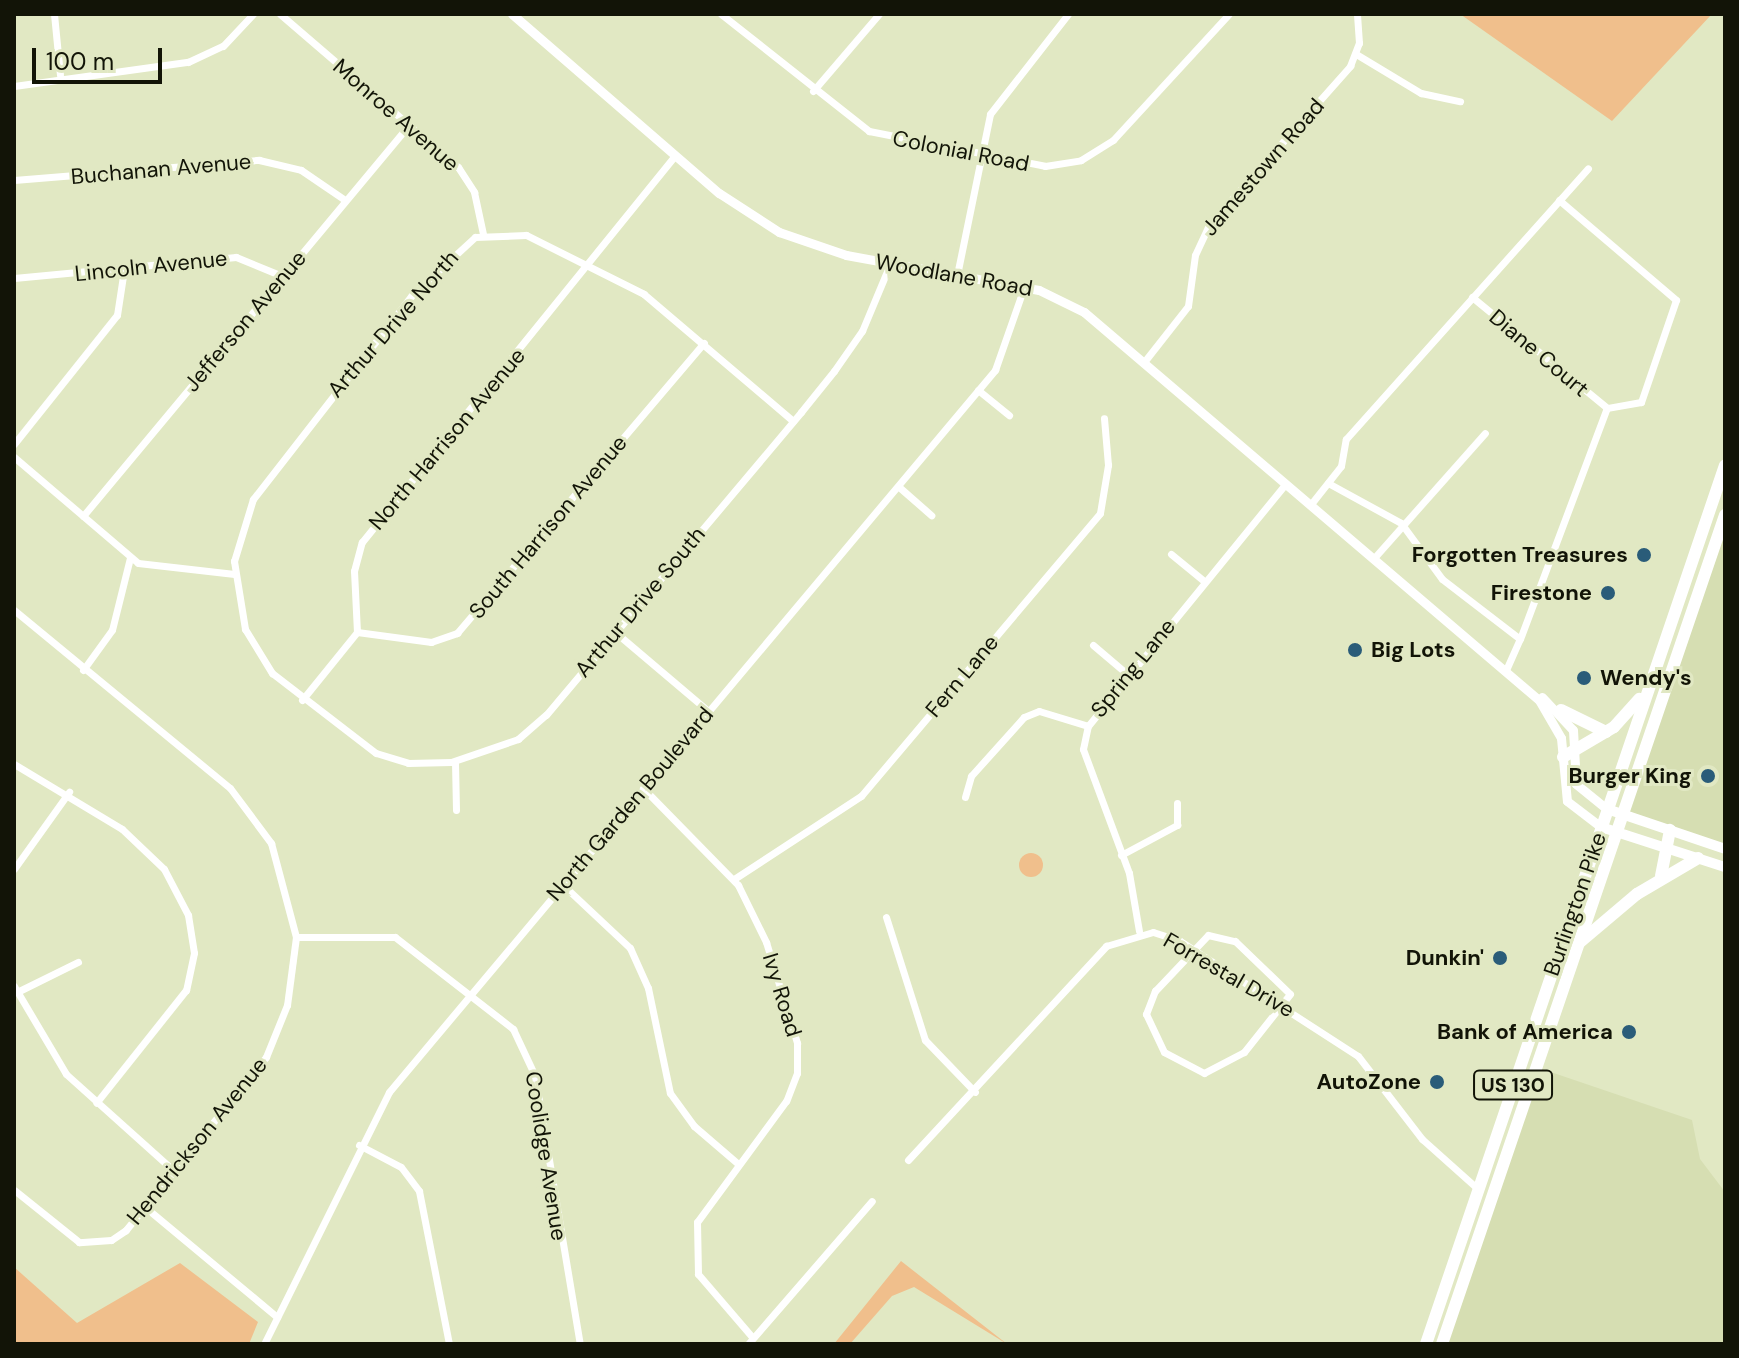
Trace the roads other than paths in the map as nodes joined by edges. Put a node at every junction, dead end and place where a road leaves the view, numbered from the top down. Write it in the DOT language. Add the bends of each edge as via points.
graph roads {
  1 [pos="54,14"];
  2 [pos="253,14"];
  3 [pos="280,14"];
  4 [pos="512,14"];
  5 [pos="721,14"];
  6 [pos="879,14"];
  7 [pos="1068,14"];
  8 [pos="1229,14"];
  9 [pos="1357,14"];
  10 [pos="1356,54"];
  11 [pos="60,75"];
  12 [pos="14,86"];
  13 [pos="813,91"];
  14 [pos="1460,101"];
  15 [pos="408,126"];
  16 [pos="979,155"];
  17 [pos="675,156"];
  18 [pos="1588,168"];
  19 [pos="14,180"];
  20 [pos="345,200"];
  21 [pos="1559,200"];
  22 [pos="483,234"];
  23 [pos="586,262"];
  24 [pos="890,264"];
  25 [pos="124,269"];
  26 [pos="957,275"];
  27 [pos="282,276"];
  28 [pos="14,278"];
  29 [pos="1024,287"];
  30 [pos="1472,297"];
  31 [pos="704,343"];
  32 [pos="1144,362"];
  33 [pos="978,390"];
  34 [pos="1607,408"];
  35 [pos="1009,415"];
  36 [pos="1104,418"];
  37 [pos="793,421"];
  38 [pos="1485,433"];
  39 [pos="14,444"];
  40 [pos="14,457"];
  41 [pos="1725,465"];
  42 [pos="1286,483"];
  43 [pos="1328,483"];
  44 [pos="899,487"];
  45 [pos="1311,504"];
  46 [pos="931,515"];
  47 [pos="1725,515"];
  48 [pos="83,516"];
  49 [pos="1401,523"];
  50 [pos="1171,554"];
  51 [pos="130,558"];
  52 [pos="1374,558"];
  53 [pos="234,574"];
  54 [pos="1204,581"];
  55 [pos="14,610"];
  56 [pos="357,632"];
  57 [pos="615,632"];
  58 [pos="1520,639"];
  59 [pos="1093,645"];
  60 [pos="83,670"];
  61 [pos="1506,670"];
  62 [pos="1126,673"];
  63 [pos="1652,679"];
  64 [pos="1528,689"];
  65 [pos="302,700"];
  66 [pos="1561,710"];
  67 [pos="708,711"];
  68 [pos="1088,726"];
  69 [pos="1606,732"];
  70 [pos="1568,754"];
  71 [pos="455,762"];
  72 [pos="14,764"];
  73 [pos="643,788"];
  74 [pos="69,792"];
  75 [pos="965,797"];
  76 [pos="1177,803"];
  77 [pos="1607,809"];
  78 [pos="456,810"];
  79 [pos="1622,815"];
  80 [pos="1601,827"];
  81 [pos="1670,830"];
  82 [pos="1616,832"];
  83 [pos="1672,849"];
  84 [pos="1725,849"];
  85 [pos="1121,855"];
  86 [pos="1698,858"];
  87 [pos="1725,867"];
  88 [pos="14,869"];
  89 [pos="734,879"];
  90 [pos="1656,881"];
  91 [pos="563,885"];
  92 [pos="886,917"];
  93 [pos="1139,931"];
  94 [pos="296,937"];
  95 [pos="1577,946"];
  96 [pos="1190,948"];
  97 [pos="78,962"];
  98 [pos="16,989"];
  99 [pos="473,992"];
  100 [pos="1284,1007"];
  101 [pos="975,1092"];
  102 [pos="96,1103"];
  103 [pos="359,1145"];
  104 [pos="908,1160"];
  105 [pos="737,1163"];
  106 [pos="174,1171"];
  107 [pos="1478,1189"];
  108 [pos="14,1190"];
  109 [pos="872,1201"];
  110 [pos="145,1207"];
  111 [pos="277,1317"];
  112 [pos="750,1341"];
  113 [pos="264,1344"];
  114 [pos="449,1344"];
  115 [pos="580,1344"];
  116 [pos="1426,1344"];
  117 [pos="1442,1344"];
  1 -- 11 [label="street"];
  2 -- 11 [label="street" via="201,58"];
  3 -- 15 [label="street, Monroe Avenue"];
  4 -- 17 [label="street, Woodlane Road"];
  5 -- 13 [label="street, Colonial Road"];
  6 -- 13 [label="street"];
  7 -- 16 [label="street" via="1004,89"];
  8 -- 16 [label="street, Colonial Road" via="1097,152 1045,166"];
  9 -- 10 [label="street"];
  10 -- 14 [label="street" via="1421,93"];
  10 -- 32 [label="street, Jamestown Road" via="1203,234 1188,306"];
  11 -- 12 [label="street"];
  13 -- 16 [label="street, Colonial Road" via="869,131"];
  15 -- 20 [label="street, Jefferson Avenue"];
  15 -- 22 [label="street, Monroe Avenue" via="470,183"];
  16 -- 26 [label="street"];
  17 -- 23 [label="street, North Harrison Avenue"];
  17 -- 24 [label="street, Woodlane Road" via="779,232"];
  18 -- 21 [label="street"];
  19 -- 20 [label="street, Buchanan Avenue" via="259,160 301,170"];
  20 -- 27 [label="street, Jefferson Avenue"];
  21 -- 30 [label="street"];
  21 -- 34 [label="street" via="1676,300 1641,402"];
  22 -- 23 [label="street" via="526,235"];
  22 -- 53 [label="street, Arthur Drive North" via="429,276 273,467 246,514"];
  23 -- 31 [label="street" via="654,301"];
  23 -- 56 [label="street, North Harrison Avenue" via="554,312 362,542 354,571"];
  24 -- 26 [label="street, Woodlane Road"];
  24 -- 37 [label="street, Arthur Drive South" via="862,331"];
  25 -- 27 [label="street, Lincoln Avenue" via="251,257"];
  25 -- 28 [label="street, Lincoln Avenue"];
  25 -- 39 [label="street" via="126,290 112,324"];
  26 -- 29 [label="street, Woodlane Road"];
  27 -- 48 [label="street, Jefferson Avenue"];
  29 -- 32 [label="street, Woodlane Road" via="1070,303"];
  29 -- 33 [label="street, North Garden Boulevard" via="1010,342"];
  30 -- 34 [label="street, Diane Court"];
  30 -- 43 [label="street" via="1346,439"];
  31 -- 37 [label="street"];
  31 -- 56 [label="street, South Harrison Avenue" via="457,633 431,642"];
  32 -- 42 [label="street, Woodlane Road"];
  33 -- 35 [label="street"];
  33 -- 44 [label="street, North Garden Boulevard"];
  34 -- 58 [label="street"];
  36 -- 89 [label="street, Fern Lane" via="1108,465 1100,513 861,796"];
  37 -- 57 [label="street, Arthur Drive South"];
  38 -- 49 [label="street"];
  40 -- 48 [label="street"];
  41 -- 63 [label="highway, Burlington Pike / US 130"];
  42 -- 45 [label="street, Woodlane Road"];
  42 -- 54 [label="street, Spring Lane"];
  43 -- 45 [label="street"];
  43 -- 49 [label="street"];
  44 -- 46 [label="street"];
  44 -- 67 [label="street, North Garden Boulevard"];
  45 -- 52 [label="street, Woodlane Road"];
  47 -- 79 [label="highway, Burlington Pike / US 130"];
  48 -- 51 [label="street"];
  49 -- 52 [label="street"];
  49 -- 58 [label="street" via="1442,579"];
  50 -- 54 [label="street"];
  51 -- 53 [label="street" via="161,570"];
  51 -- 60 [label="street" via="112,630"];
  52 -- 61 [label="street, Woodlane Road"];
  53 -- 65 [label="street, Arthur Drive North" via="253,647"];
  54 -- 62 [label="street, Spring Lane"];
  55 -- 60 [label="street, Hendrickson Avenue"];
  56 -- 65 [label="street"];
  57 -- 67 [label="street"];
  57 -- 71 [label="street, Arthur Drive South" via="528,732"];
  58 -- 61 [label="street"];
  59 -- 62 [label="street"];
  60 -- 94 [label="street, Hendrickson Avenue" via="157,724 253,814 284,875"];
  61 -- 64 [label="street, Woodlane Road"];
  62 -- 68 [label="street, Spring Lane"];
  63 -- 69 [label="highway"];
  63 -- 77 [label="highway, Burlington Pike / US 130"];
  64 -- 66 [label="street, Woodlane Road"];
  64 -- 70 [label="street, Woodlane Road" via="1557,724"];
  65 -- 71 [label="street, Arthur Drive South" via="376,753 408,763"];
  66 -- 69 [label="highway"];
  66 -- 70 [label="street, Woodlane Road" via="1573,730"];
  67 -- 73 [label="street, North Garden Boulevard"];
  68 -- 75 [label="street" via="1039,711 1024,717 971,776"];
  68 -- 85 [label="street, Spring Lane" via="1083,749"];
  69 -- 70 [label="highway"];
  70 -- 77 [label="street, Woodlane Road" via="1576,784"];
  70 -- 80 [label="street, Woodlane Road" via="1567,801"];
  71 -- 78 [label="street"];
  72 -- 74 [label="street"];
  73 -- 89 [label="street, Ivy Road"];
  73 -- 91 [label="street, North Garden Boulevard"];
  74 -- 88 [label="street"];
  74 -- 102 [label="street" via="164,869 188,915 194,953 186,990"];
  76 -- 85 [label="street" via="1181,819 1171,831"];
  77 -- 79 [label="main road"];
  77 -- 80 [label="highway, Burlington Pike / US 130"];
  79 -- 81 [label="main road"];
  79 -- 82 [label="highway, Burlington Pike / US 130"];
  80 -- 82 [label="main road"];
  80 -- 107 [label="highway, Burlington Pike / US 130"];
  81 -- 83 [label="highway"];
  81 -- 84 [label="main road"];
  82 -- 83 [label="main road"];
  82 -- 95 [label="highway, Burlington Pike / US 130"];
  83 -- 86 [label="main road"];
  83 -- 90 [label="highway"];
  85 -- 93 [label="street, Spring Lane"];
  86 -- 87 [label="main road"];
  86 -- 90 [label="highway"];
  89 -- 105 [label="street, Ivy Road" via="766,942 798,1053 780,1111"];
  90 -- 95 [label="highway"];
  91 -- 99 [label="street, North Garden Boulevard"];
  91 -- 105 [label="street" via="630,948 648,988 670,1093 694,1126"];
  92 -- 101 [label="street" via="925,1040"];
  93 -- 96 [label="street, Forrestal Drive" via="1163,933"];
  93 -- 101 [label="street, Forrestal Drive" via="1093,959"];
  94 -- 99 [label="street, Coolidge Avenue" via="395,937"];
  94 -- 106 [label="street, Hendrickson Avenue" via="287,1005 266,1057"];
  95 -- 117 [label="highway, Burlington Pike / US 130"];
  96 -- 100 [label="street, Forrestal Drive"];
  96 -- 100 [label="street" via="1208,935 1229,937 1288,989"];
  96 -- 100 [label="street" via="1155,991 1146,1014 1153,1038 1179,1064 1196,1072 1222,1069"];
  97 -- 98 [label="street"];
  98 -- 102 [label="street" via="51,1055"];
  99 -- 103 [label="street, North Garden Boulevard" via="398,1079"];
  99 -- 115 [label="street, Coolidge Avenue" via="513,1029 532,1063"];
  100 -- 107 [label="street, Forrestal Drive" via="1367,1063 1422,1139"];
  101 -- 104 [label="street, Forrestal Drive"];
  102 -- 106 [label="street"];
  103 -- 111 [label="street, North Garden Boulevard"];
  103 -- 114 [label="street" via="401,1167 419,1191"];
  105 -- 112 [label="street, Ivy Road" via="701,1211 694,1254 708,1293"];
  106 -- 110 [label="street, Hendrickson Avenue"];
  107 -- 116 [label="highway, Burlington Pike / US 130"];
  108 -- 110 [label="street, Hendrickson Avenue" via="79,1242 111,1240"];
  109 -- 112 [label="street"];
  110 -- 111 [label="street"];
  111 -- 113 [label="street, North Garden Boulevard"];
}
